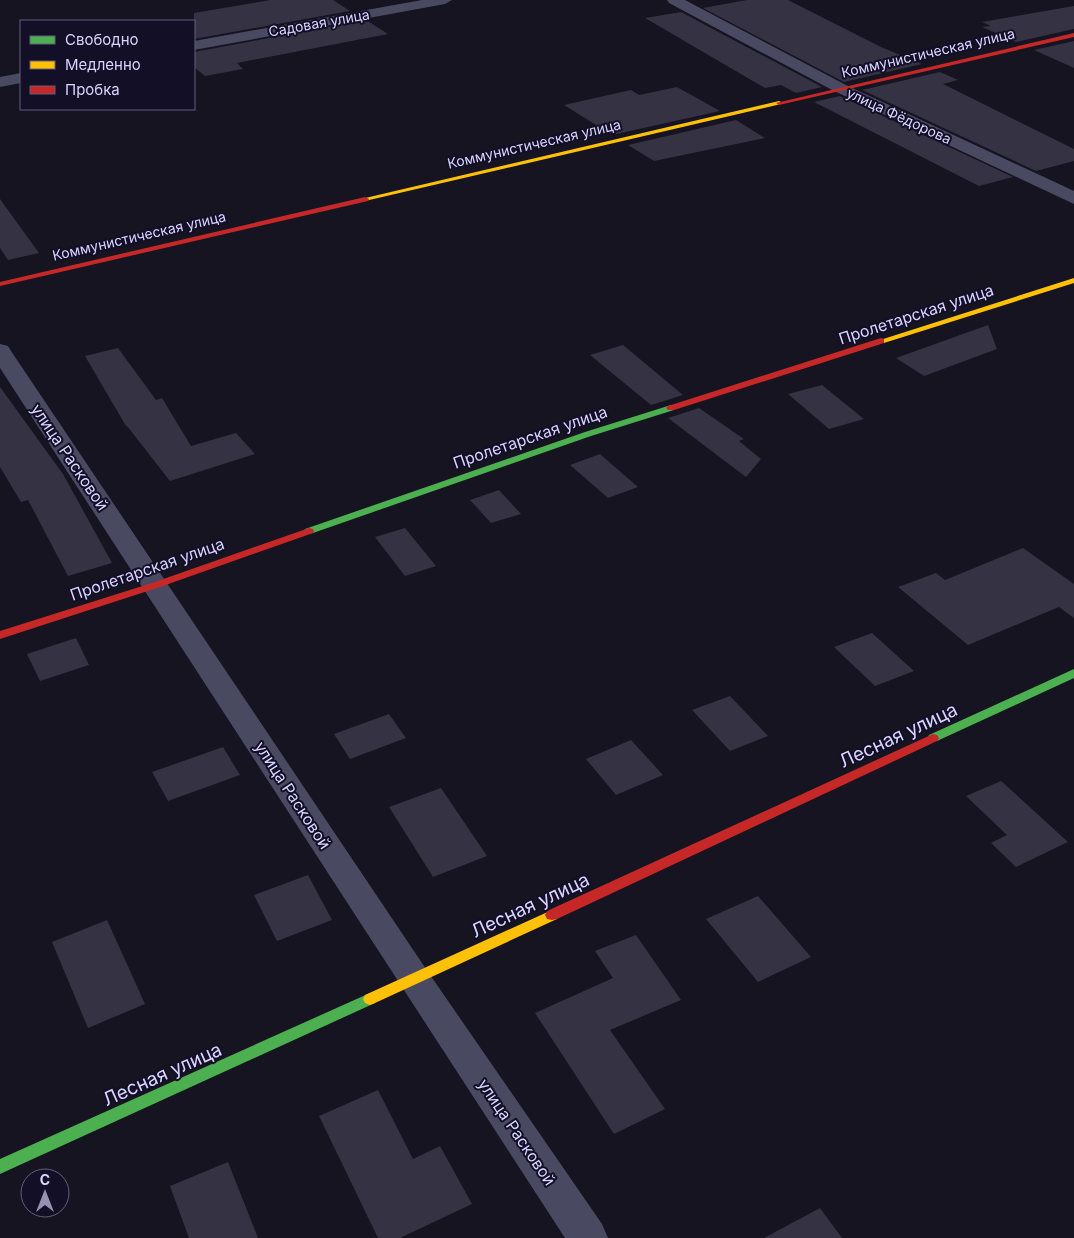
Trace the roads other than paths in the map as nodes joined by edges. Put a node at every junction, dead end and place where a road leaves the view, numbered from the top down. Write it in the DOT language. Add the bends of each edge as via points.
graph roads {
  1 [pos="445,0"];
  2 [pos="674,0"];
  3 [pos="1074,35"];
  4 [pos="195,46"];
  5 [pos="20,78"];
  6 [pos="0,82"];
  7 [pos="840,88"];
  8 [pos="1074,198"];
  9 [pos="1074,280"];
  10 [pos="0,284"];
  11 [pos="0,351"];
  12 [pos="156,585"];
  13 [pos="0,635"];
  14 [pos="1074,673"];
  15 [pos="414,979"];
  16 [pos="0,1167"];
  17 [pos="588,1238"];
  1 -- 4 [label="street, Садовая улица"];
  2 -- 7 [label="street, улица Фёдорова"];
  3 -- 7 [label="street, Коммунистическая улица"];
  5 -- 6 [label="street"];
  7 -- 8 [label="street, улица Фёдорова"];
  7 -- 10 [label="street, Коммунистическая улица"];
  9 -- 12 [label="street, Пролетарская улица" via="588,434"];
  11 -- 12 [label="street, улица Расковой"];
  12 -- 13 [label="street, Пролетарская улица"];
  12 -- 15 [label="street, улица Расковой"];
  14 -- 15 [label="street, Лесная улица"];
  15 -- 16 [label="street, Лесная улица"];
  15 -- 17 [label="street, улица Расковой"];
}
